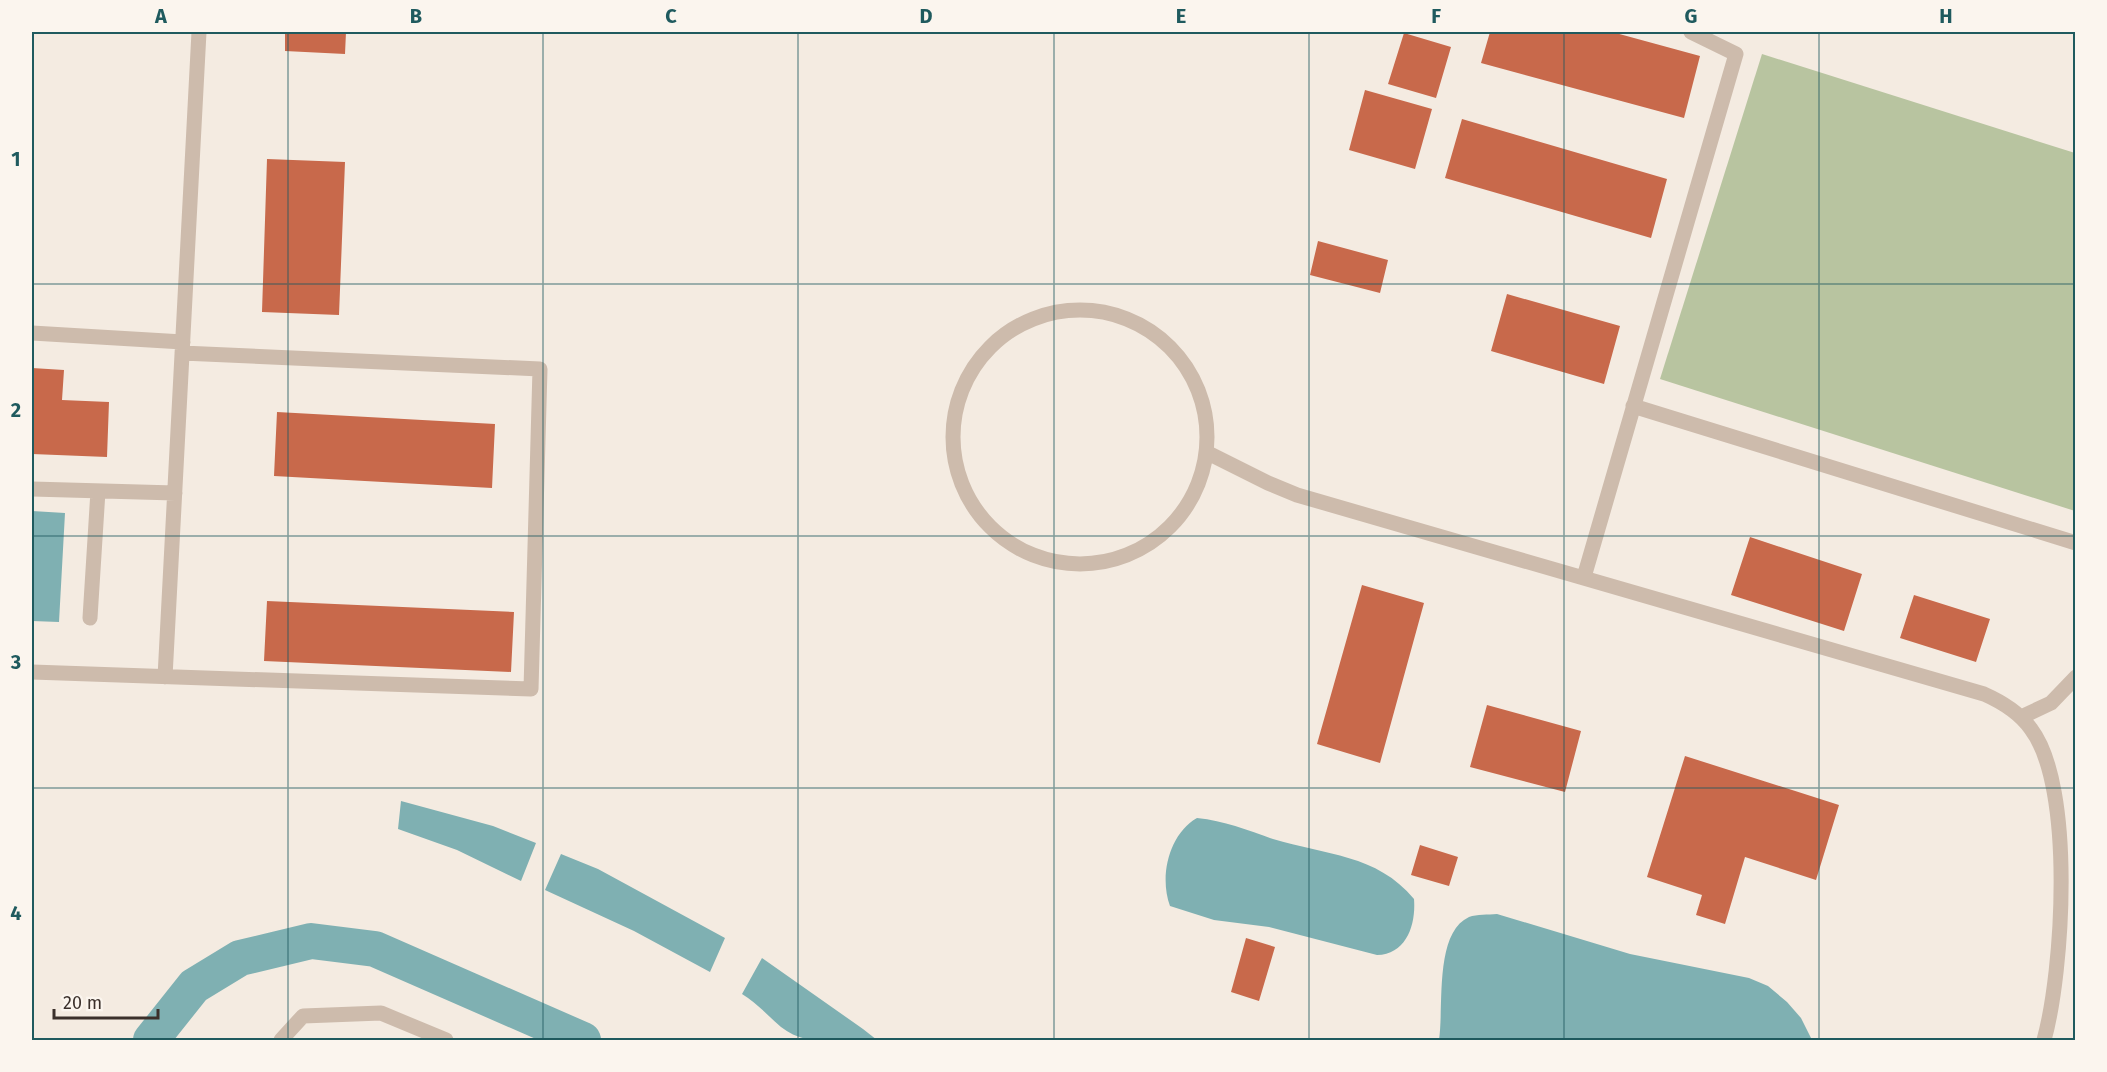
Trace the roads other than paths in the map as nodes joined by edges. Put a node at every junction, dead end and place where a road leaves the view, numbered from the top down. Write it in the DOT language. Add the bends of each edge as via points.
graph roads {
  1 [pos="199,32"];
  2 [pos="1691,32"];
  3 [pos="32,333"];
  4 [pos="183,348"];
  5 [pos="1633,405"];
  6 [pos="1206,452"];
  7 [pos="32,489"];
  8 [pos="98,491"];
  9 [pos="175,493"];
  10 [pos="2076,543"];
  11 [pos="1584,577"];
  12 [pos="90,618"];
  13 [pos="32,672"];
  14 [pos="165,677"];
  15 [pos="2076,677"];
  16 [pos="2021,717"];
  17 [pos="281,1041"];
  18 [pos="446,1041"];
  19 [pos="2044,1041"];
  1 -- 4 [label="street"];
  2 -- 5 [label="street" via="1736,54"];
  3 -- 4 [label="street"];
  4 -- 9 [label="street"];
  4 -- 14 [label="street" via="540,369 531,689"];
  5 -- 10 [label="street"];
  5 -- 11 [label="street"];
  6 -- 6 [label="street" via="1207,426 1192,376 1160,337 1114,313 1062,310 1014,327 976,362 956,409 955,460 974,508 1011,544 1058,563 1110,561 1156,539 1190,501"];
  6 -- 11 [label="street" via="1297,495"];
  7 -- 8 [label="street"];
  8 -- 9 [label="street"];
  8 -- 12 [label="street"];
  9 -- 14 [label="street"];
  11 -- 16 [label="street" via="1984,694"];
  13 -- 14 [label="street"];
  15 -- 16 [label="street" via="2051,703"];
  16 -- 19 [label="street" via="2044,756 2057,822 2062,917 2058,966"];
  17 -- 18 [label="street" via="303,1016 381,1013"];
}
